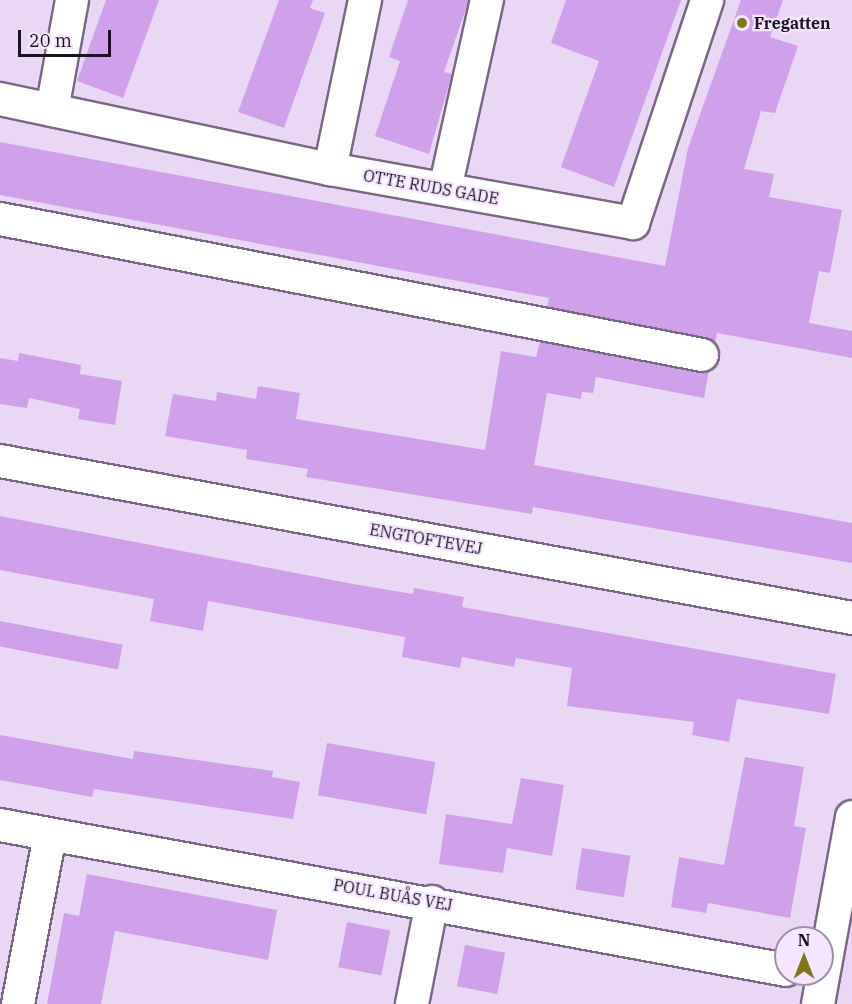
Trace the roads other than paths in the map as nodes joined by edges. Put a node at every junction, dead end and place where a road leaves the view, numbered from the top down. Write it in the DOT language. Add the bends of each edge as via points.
graph roads {
  1 [pos="72,0"];
  2 [pos="365,0"];
  3 [pos="487,0"];
  4 [pos="707,0"];
  5 [pos="0,99"];
  6 [pos="52,110"];
  7 [pos="330,169"];
  8 [pos="445,189"];
  9 [pos="0,219"];
  10 [pos="702,355"];
  11 [pos="0,461"];
  12 [pos="852,618"];
  13 [pos="852,817"];
  14 [pos="0,825"];
  15 [pos="50,835"];
  16 [pos="847,871"];
  17 [pos="432,902"];
  18 [pos="832,926"];
  19 [pos="774,968"];
  20 [pos="18,1004"];
  21 [pos="412,1004"];
  1 -- 6 [label="street"];
  2 -- 7 [label="street"];
  3 -- 8 [label="street"];
  4 -- 8 [label="street, OTTE RUDS GADE" via="633,223"];
  5 -- 6 [label="street, OTTE RUDS GADE"];
  6 -- 7 [label="street, OTTE RUDS GADE"];
  7 -- 8 [label="street, OTTE RUDS GADE"];
  9 -- 10 [label="street"];
  11 -- 12 [label="street, ENGTOFTEVEJ"];
  13 -- 16 [label="street"];
  14 -- 15 [label="street, POUL BUÅS VEJ"];
  15 -- 17 [label="street, POUL BUÅS VEJ"];
  15 -- 20 [label="street"];
  16 -- 18 [label="street"];
  17 -- 19 [label="street, POUL BUÅS VEJ"];
  17 -- 21 [label="street"];
}
